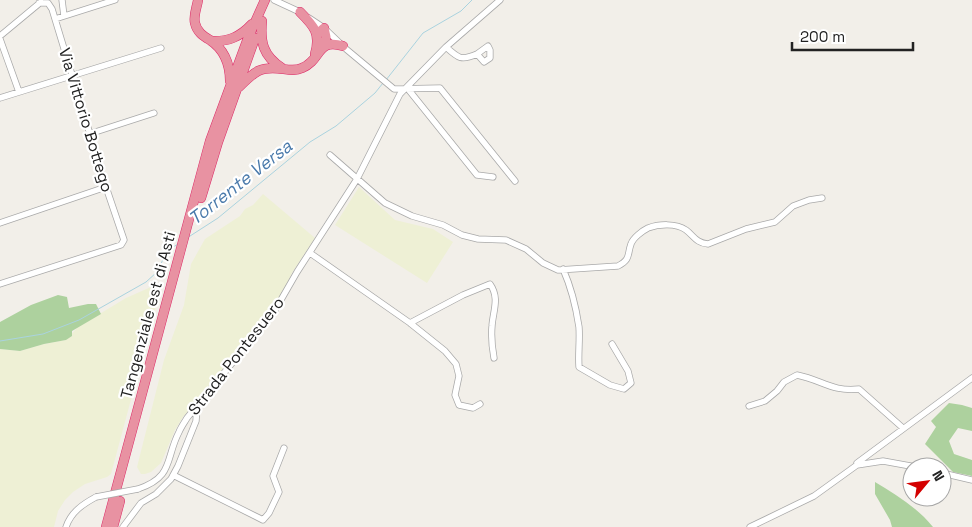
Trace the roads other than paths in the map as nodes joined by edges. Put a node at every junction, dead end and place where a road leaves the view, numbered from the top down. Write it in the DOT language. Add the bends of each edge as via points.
graph roads {
  1 [pos="62,0"];
  2 [pos="67,0"];
  3 [pos="115,0"];
  4 [pos="198,0"];
  5 [pos="265,0"];
  6 [pos="273,0"];
  7 [pos="500,0"];
  8 [pos="42,1"];
  9 [pos="63,8"];
  10 [pos="300,12"];
  11 [pos="64,16"];
  12 [pos="55,18"];
  13 [pos="260,20"];
  14 [pos="321,31"];
  15 [pos="0,38"];
  16 [pos="210,40"];
  17 [pos="325,45"];
  18 [pos="342,46"];
  19 [pos="446,47"];
  20 [pos="161,48"];
  21 [pos="477,54"];
  22 [pos="315,57"];
  23 [pos="285,69"];
  24 [pos="72,76"];
  25 [pos="233,88"];
  26 [pos="406,89"];
  27 [pos="19,92"];
  28 [pos="0,98"];
  29 [pos="154,113"];
  30 [pos="89,134"];
  31 [pos="330,155"];
  32 [pos="493,177"];
  33 [pos="357,179"];
  34 [pos="515,181"];
  35 [pos="106,188"];
  36 [pos="822,198"];
  37 [pos="0,223"];
  38 [pos="310,253"];
  39 [pos="182,255"];
  40 [pos="563,269"];
  41 [pos="0,284"];
  42 [pos="410,323"];
  43 [pos="612,344"];
  44 [pos="494,358"];
  45 [pos="972,378"];
  46 [pos="480,404"];
  47 [pos="197,406"];
  48 [pos="750,406"];
  49 [pos="903,428"];
  50 [pos="284,448"];
  51 [pos="902,465"];
  52 [pos="850,469"];
  53 [pos="173,475"];
  54 [pos="952,475"];
  55 [pos="972,480"];
  56 [pos="66,527"];
  57 [pos="106,527"];
  58 [pos="113,527"];
  59 [pos="122,527"];
  60 [pos="750,527"];
  1 -- 9 [label="street"];
  2 -- 9 [label="street"];
  3 -- 11 [label="street"];
  4 -- 16 [label="highway" via="194,23 200,34"];
  5 -- 13 [label="highway, Tangenziale est di Asti"];
  6 -- 10 [label="street"];
  6 -- 13 [label="highway, Tangenziale est di Asti"];
  7 -- 19 [label="street, Strada Pontesuero"];
  8 -- 12 [label="street, Via Vittorio Bottego" via="48,3"];
  8 -- 15 [label="street"];
  9 -- 11 [label="street"];
  10 -- 14 [label="highway"];
  11 -- 12 [label="street"];
  12 -- 24 [label="street, Via Vittorio Bottego"];
  13 -- 16 [label="highway" via="232,39"];
  13 -- 23 [label="highway" via="267,54 272,62"];
  13 -- 25 [label="highway, Tangenziale est di Asti"];
  14 -- 17 [label="highway" via="326,37"];
  14 -- 18 [label="street"];
  14 -- 22 [label="highway"];
  15 -- 27 [label="street"];
  16 -- 25 [label="highway" via="229,64"];
  17 -- 18 [label="highway"];
  17 -- 22 [label="highway"];
  18 -- 26 [label="street" via="394,89"];
  19 -- 21 [label="street" via="457,57"];
  19 -- 26 [label="street, Strada Pontesuero"];
  20 -- 24 [label="street"];
  22 -- 23 [label="highway" via="300,69"];
  23 -- 25 [label="highway" via="257,70"];
  24 -- 27 [label="street"];
  24 -- 30 [label="street, Via Vittorio Bottego"];
  25 -- 39 [label="highway, Tangenziale est di Asti"];
  25 -- 39 [label="highway, Tangenziale est di Asti" via="210,141"];
  26 -- 32 [label="street" via="477,175"];
  26 -- 33 [label="street, Strada Pontesuero"];
  26 -- 34 [label="street" via="440,88"];
  27 -- 28 [label="street"];
  29 -- 30 [label="street"];
  30 -- 35 [label="street, Via Vittorio Bottego"];
  31 -- 33 [label="street"];
  33 -- 38 [label="street, Strada Pontesuero"];
  33 -- 40 [label="street" via="385,203 412,216 443,225 462,235 506,240 543,263"];
  35 -- 37 [label="street"];
  35 -- 41 [label="street, Via Vittorio Bottego" via="124,240 121,246"];
  36 -- 40 [label="street" via="793,206 774,222 708,244 701,244 675,225 647,229 631,243 625,261 618,266"];
  38 -- 42 [label="street"];
  38 -- 47 [label="street, Strada Pontesuero" via="264,326"];
  39 -- 57 [label="highway, Tangenziale est di Asti"];
  39 -- 58 [label="highway, Tangenziale est di Asti"];
  40 -- 43 [label="street" via="570,284 579,328 579,367 610,385 624,389 631,383 628,371"];
  42 -- 44 [label="street" via="490,284 496,302 492,332"];
  42 -- 46 [label="street" via="456,364 459,376 455,394 459,405 472,408"];
  45 -- 49 [label="street"];
  47 -- 53 [label="street" via="196,422"];
  47 -- 56 [label="street, Strada Pontesuero, bridge" via="179,432 169,463 157,480 138,489 96,497 84,503 74,512"];
  48 -- 49 [label="street" via="765,401 796,375 848,391 859,389"];
  49 -- 52 [label="street"];
  50 -- 53 [label="street" via="273,476 278,492 263,520"];
  51 -- 52 [label="street" via="882,461"];
  52 -- 60 [label="street" via="814,496"];
  53 -- 59 [label="street" via="156,494 141,503"];
  54 -- 55 [label="street"];
}
